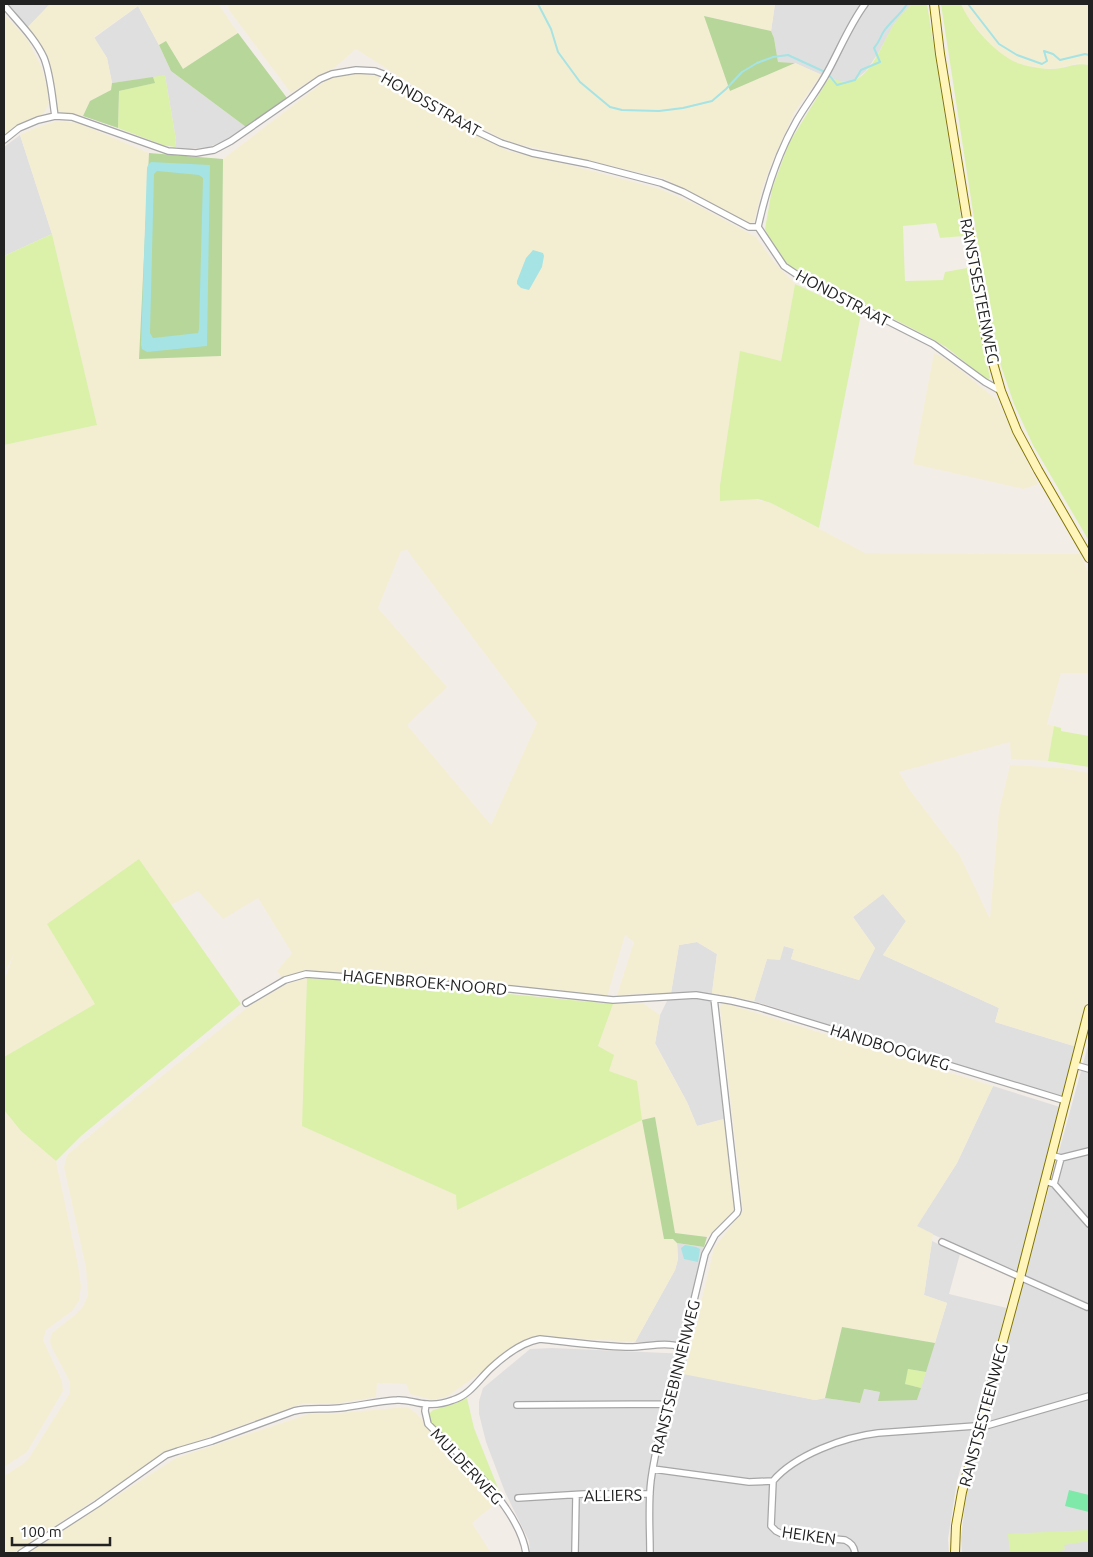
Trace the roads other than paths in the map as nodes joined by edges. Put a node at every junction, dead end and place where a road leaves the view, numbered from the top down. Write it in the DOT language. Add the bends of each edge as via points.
graph roads {
  1 [pos="865,4"];
  2 [pos="934,4"];
  3 [pos="4,6"];
  4 [pos="55,116"];
  5 [pos="4,140"];
  6 [pos="758,228"];
  7 [pos="1001,392"];
  8 [pos="1089,558"];
  9 [pos="714,998"];
  10 [pos="611,1000"];
  11 [pos="246,1003"];
  12 [pos="1089,1009"];
  13 [pos="1075,1065"];
  14 [pos="1089,1069"];
  15 [pos="1066,1101"];
  16 [pos="1089,1151"];
  17 [pos="1051,1155"];
  18 [pos="1061,1158"];
  19 [pos="1045,1181"];
  20 [pos="1054,1184"];
  21 [pos="1089,1224"];
  22 [pos="942,1242"];
  23 [pos="1020,1278"];
  24 [pos="1087,1307"];
  25 [pos="681,1347"];
  26 [pos="1089,1396"];
  27 [pos="426,1404"];
  28 [pos="668,1404"];
  29 [pos="517,1405"];
  30 [pos="980,1426"];
  31 [pos="653,1469"];
  32 [pos="773,1481"];
  33 [pos="650,1494"];
  34 [pos="576,1496"];
  35 [pos="518,1498"];
  36 [pos="21,1553"];
  37 [pos="526,1553"];
  38 [pos="575,1553"];
  39 [pos="650,1553"];
  40 [pos="854,1553"];
  41 [pos="956,1553"];
  1 -- 6 [label="street" via="849,28 828,73 807,102 784,144 771,177"];
  2 -- 7 [label="street, RANSTSESTEENWEG" via="980,305"];
  3 -- 4 [label="street" via="31,37 43,57"];
  4 -- 5 [label="street, HONDSSTRAAT" via="28,124"];
  4 -- 6 [label="street, HONDSSTRAAT" via="82,119 168,151 196,153 214,150 231,141 320,79 346,71 375,71 393,78 501,144 661,183 749,227"];
  6 -- 7 [label="street, HONDSTRAAT" via="784,266 933,344"];
  7 -- 8 [label="street, RANSTSESTEENWEG" via="1017,431"];
  9 -- 10 [label="street, HANDBOOGWEG" via="696,995"];
  9 -- 15 [label="street, HANDBOOGWEG" via="758,1007"];
  9 -- 25 [label="street, RANSTSEBINNENWEG" via="738,1210 707,1249"];
  10 -- 11 [label="street, HAGENBROEK-NOORD" via="306,974 285,980"];
  12 -- 13 [label="street, RANSTSESTEENWEG"];
  13 -- 14 [label="street"];
  13 -- 15 [label="street, RANSTSESTEENWEG"];
  15 -- 17 [label="street, RANSTSESTEENWEG"];
  16 -- 18 [label="street"];
  17 -- 18 [label="street"];
  17 -- 19 [label="street, RANSTSESTEENWEG"];
  18 -- 20 [label="street"];
  19 -- 20 [label="street"];
  19 -- 23 [label="street, RANSTSESTEENWEG"];
  20 -- 21 [label="street"];
  22 -- 23 [label="street"];
  23 -- 24 [label="street"];
  23 -- 30 [label="street, RANSTSESTEENWEG"];
  25 -- 27 [label="street" via="674,1344 620,1347 540,1339 531,1341 491,1368 461,1397"];
  25 -- 28 [label="street, RANSTSEBINNENWEG" via="682,1354"];
  26 -- 30 [label="street"];
  27 -- 36 [label="street" via="398,1400 338,1408 307,1408 166,1455 98,1504"];
  27 -- 37 [label="street, MULDERWEG" via="428,1424 503,1504 517,1527"];
  28 -- 29 [label="street"];
  28 -- 31 [label="street, RANSTSEBINNENWEG"];
  30 -- 32 [label="street" via="844,1440 782,1471"];
  30 -- 41 [label="street, RANSTSESTEENWEG" via="958,1512"];
  31 -- 32 [label="street" via="749,1482"];
  31 -- 33 [label="street, RANSTSEBINNENWEG"];
  32 -- 40 [label="street, HEIKEN" via="771,1526 776,1531 845,1540"];
  33 -- 34 [label="street, ALLIERS"];
  33 -- 39 [label="street, RANSTSEBINNENWEG"];
  34 -- 35 [label="street, ALLIERS"];
  34 -- 38 [label="street, ALLIERS"];
}
